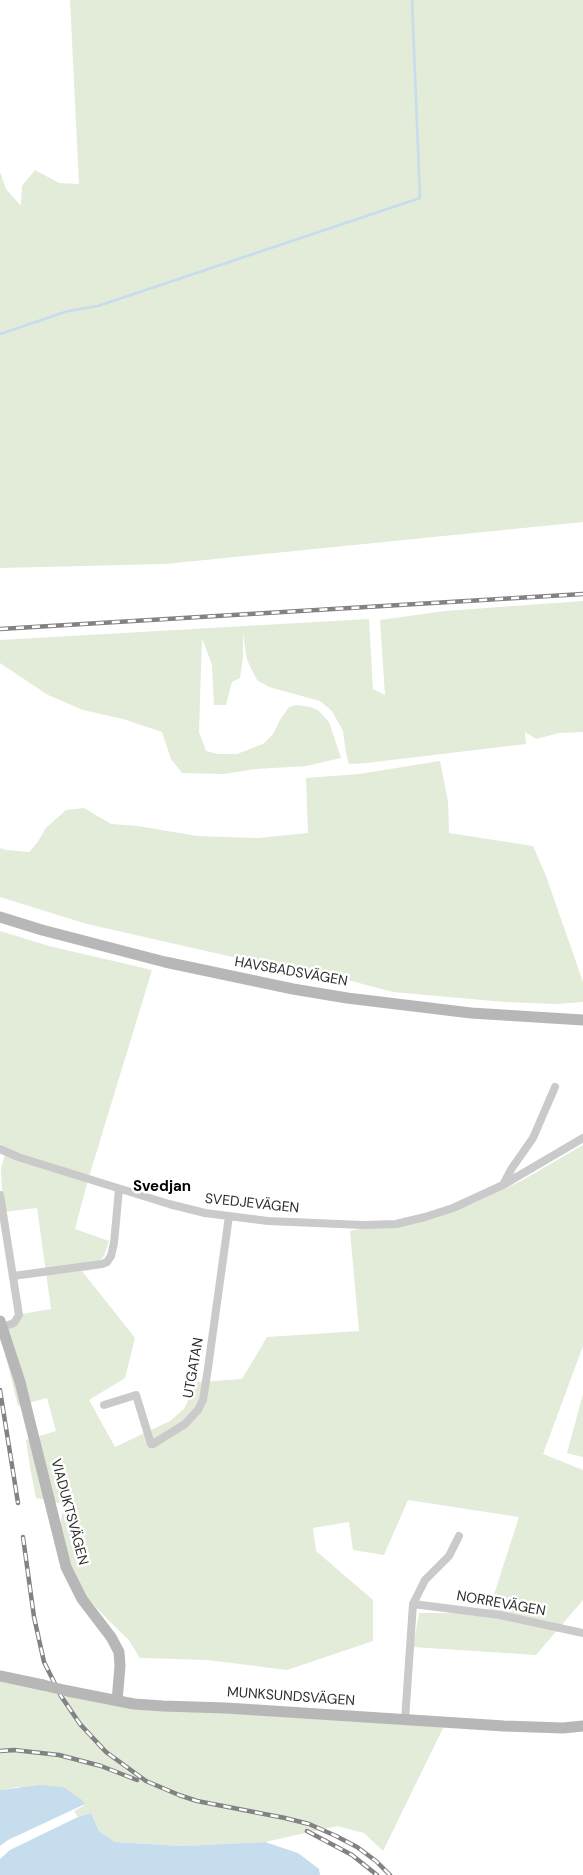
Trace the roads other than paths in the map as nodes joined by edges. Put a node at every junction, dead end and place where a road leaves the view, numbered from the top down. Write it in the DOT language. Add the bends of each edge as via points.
graph roads {
  1 [pos="0,917"];
  2 [pos="583,1020"];
  3 [pos="555,1087"];
  4 [pos="583,1138"];
  5 [pos="0,1149"];
  6 [pos="503,1185"];
  7 [pos="119,1189"];
  8 [pos="0,1195"];
  9 [pos="229,1216"];
  10 [pos="13,1276"];
  11 [pos="1,1324"];
  12 [pos="104,1406"];
  13 [pos="459,1536"];
  14 [pos="413,1604"];
  15 [pos="583,1633"];
  16 [pos="0,1676"];
  17 [pos="117,1701"];
  18 [pos="405,1720"];
  19 [pos="583,1726"];
  1 -- 2 [label="street, HAVSBADSVÄGEN" via="165,962 293,989 471,1013"];
  3 -- 6 [label="street" via="533,1138"];
  4 -- 6 [label="street, SVEDJEVÄGEN"];
  5 -- 7 [label="street, SVEDJEVÄGEN"];
  6 -- 9 [label="street, SVEDJEVÄGEN" via="453,1208 396,1224 268,1221"];
  7 -- 9 [label="street, SVEDJEVÄGEN" via="205,1213"];
  7 -- 10 [label="street" via="114,1243 107,1262"];
  8 -- 10 [label="street"];
  9 -- 12 [label="street, UTGATAN" via="203,1400 198,1410 184,1424 151,1444 136,1395"];
  10 -- 11 [label="street" via="19,1315 14,1323"];
  11 -- 17 [label="street, VIADUKTSVÄGEN" via="23,1392 66,1567 82,1599 117,1648 120,1660"];
  13 -- 14 [label="street" via="449,1556 426,1580"];
  14 -- 15 [label="street, NORREVÄGEN" via="500,1615"];
  14 -- 18 [label="street"];
  16 -- 17 [label="street, MUNKSUNDSVÄGEN, bridge"];
  17 -- 18 [label="street, MUNKSUNDSVÄGEN"];
  18 -- 19 [label="street, MUNKSUNDSVÄGEN" via="514,1727"];
}
